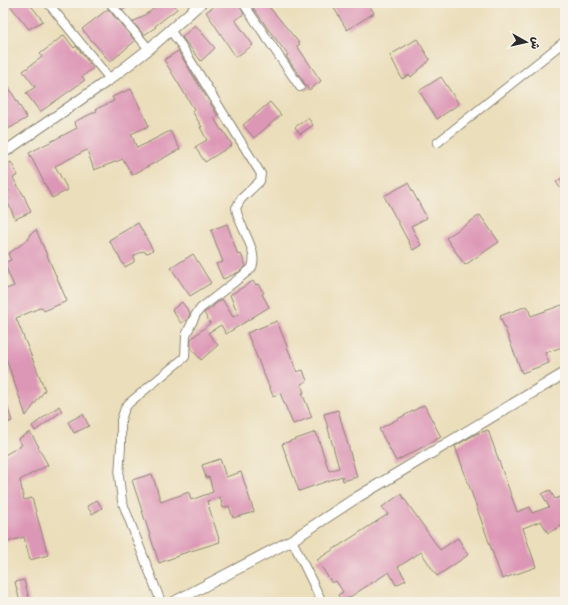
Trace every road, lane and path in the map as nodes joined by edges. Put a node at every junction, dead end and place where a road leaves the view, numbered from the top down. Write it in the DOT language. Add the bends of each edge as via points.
graph roads {
  1 [pos="48,3"];
  2 [pos="110,3"];
  3 [pos="201,3"];
  4 [pos="243,3"];
  5 [pos="170,30"];
  6 [pos="565,41"];
  7 [pos="149,49"];
  8 [pos="110,79"];
  9 [pos="300,87"];
  10 [pos="437,143"];
  11 [pos="3,153"];
  12 [pos="565,373"];
  13 [pos="292,540"];
  14 [pos="161,602"];
  15 [pos="174,602"];
  16 [pos="322,602"];
  1 -- 8 [label="street"];
  2 -- 7 [label="street"];
  3 -- 5 [label="street"];
  4 -- 9 [label="street"];
  5 -- 7 [label="street"];
  5 -- 14 [label="street" via="253,160 261,178 238,202 236,208 253,256 253,266 201,308 186,335 185,357 129,403 120,420 119,476 122,501"];
  6 -- 10 [label="street"];
  7 -- 8 [label="street"];
  8 -- 11 [label="street"];
  12 -- 13 [label="street" via="356,498"];
  13 -- 15 [label="street"];
  13 -- 16 [label="street"];
}
